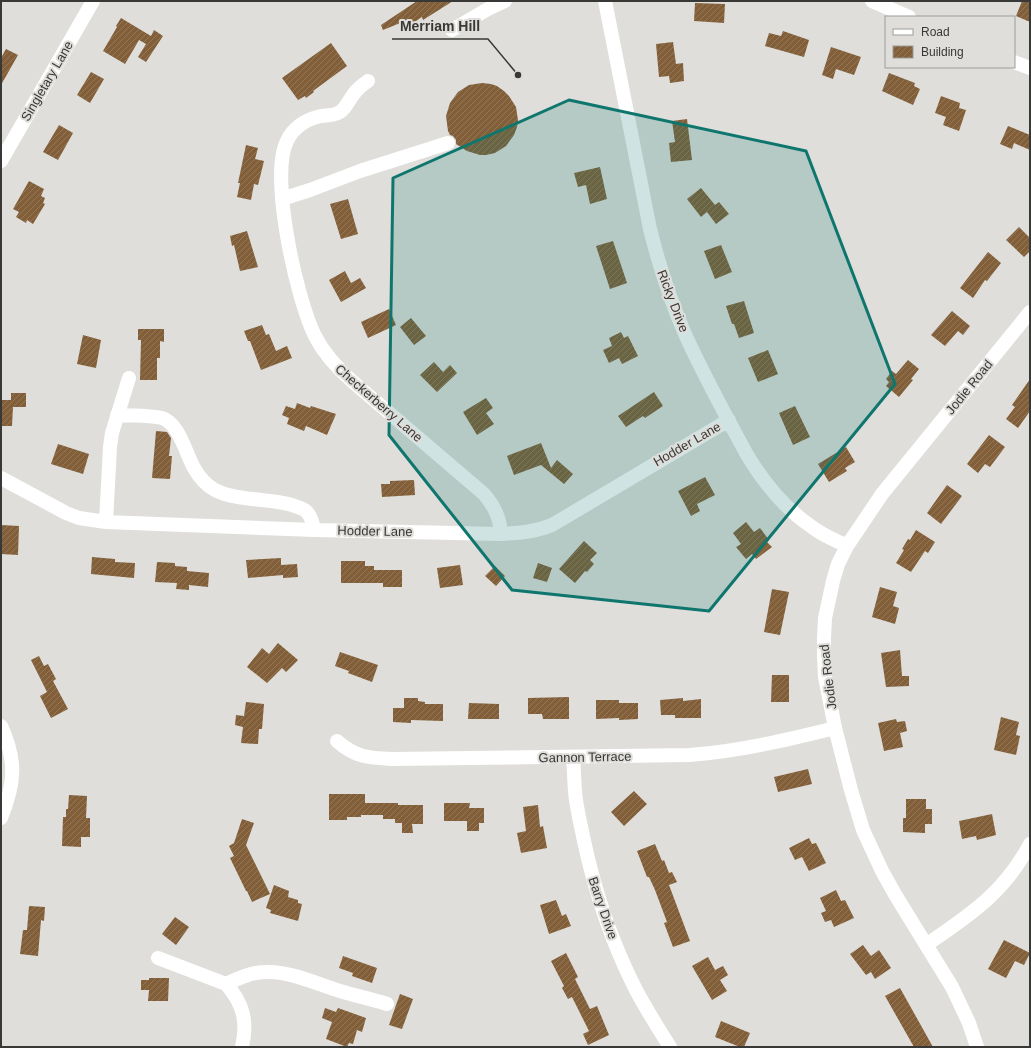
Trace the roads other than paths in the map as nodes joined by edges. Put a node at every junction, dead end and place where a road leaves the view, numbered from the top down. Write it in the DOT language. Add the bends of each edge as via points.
graph roads {
  1 [pos="93,1"];
  2 [pos="505,1"];
  3 [pos="605,1"];
  4 [pos="872,1"];
  5 [pos="907,16"];
  6 [pos="452,30"];
  7 [pos="1015,62"];
  8 [pos="1030,68"];
  9 [pos="368,81"];
  10 [pos="448,143"];
  11 [pos="1,160"];
  12 [pos="282,199"];
  13 [pos="1030,312"];
  14 [pos="129,378"];
  15 [pos="117,415"];
  16 [pos="728,420"];
  17 [pos="1,478"];
  18 [pos="106,522"];
  19 [pos="314,530"];
  20 [pos="501,534"];
  21 [pos="847,546"];
  22 [pos="1,726"];
  23 [pos="835,728"];
  24 [pos="337,741"];
  25 [pos="573,757"];
  26 [pos="1,818"];
  27 [pos="1030,844"];
  28 [pos="926,945"];
  29 [pos="158,958"];
  30 [pos="226,984"];
  31 [pos="387,1004"];
  32 [pos="242,1047"];
  33 [pos="670,1047"];
  34 [pos="977,1047"];
  1 -- 11 [label="street, Singletary Lane"];
  2 -- 6 [label="street"];
  3 -- 16 [label="street, Ricky Drive" via="650,229 665,284 685,333"];
  4 -- 5 [label="street"];
  7 -- 8 [label="street"];
  9 -- 12 [label="street, Checkerberry Lane" via="359,87 341,112 308,120 287,140 281,170"];
  10 -- 12 [label="street"];
  12 -- 20 [label="street, Checkerberry Lane" via="299,290 309,322 322,348 340,371 484,494 496,511"];
  13 -- 21 [label="street, Jodie Road" via="882,494"];
  14 -- 15 [label="street"];
  15 -- 18 [label="street" via="110,447"];
  15 -- 19 [label="street" via="164,418 176,429 194,468 206,484 222,493 282,502 300,508 312,520"];
  16 -- 20 [label="street, Hodder Lane" via="552,525 531,532"];
  16 -- 21 [label="street, Ricky Drive" via="756,470 784,503 813,528"];
  17 -- 18 [label="street, Hodder Lane" via="66,513 79,518"];
  18 -- 19 [label="street, Hodder Lane"];
  19 -- 20 [label="street, Hodder Lane"];
  21 -- 23 [label="street, Jodie Road" via="833,581 826,611 824,638 825,677"];
  22 -- 26 [label="street" via="7,738 13,775"];
  23 -- 25 [label="street, Gannon Terrace" via="768,744 713,753"];
  23 -- 28 [label="street, Jodie Road" via="863,830 882,871"];
  24 -- 25 [label="street, Gannon Terrace" via="354,753 377,758"];
  25 -- 33 [label="street, Barry Drive" via="575,792 581,825 602,907 616,947 635,988"];
  27 -- 28 [label="street" via="1002,886 989,899"];
  28 -- 34 [label="street, Jodie Road" via="961,1005"];
  29 -- 30 [label="street"];
  30 -- 31 [label="street" via="255,972 268,971"];
  30 -- 32 [label="street" via="241,1006 245,1030"];
}
